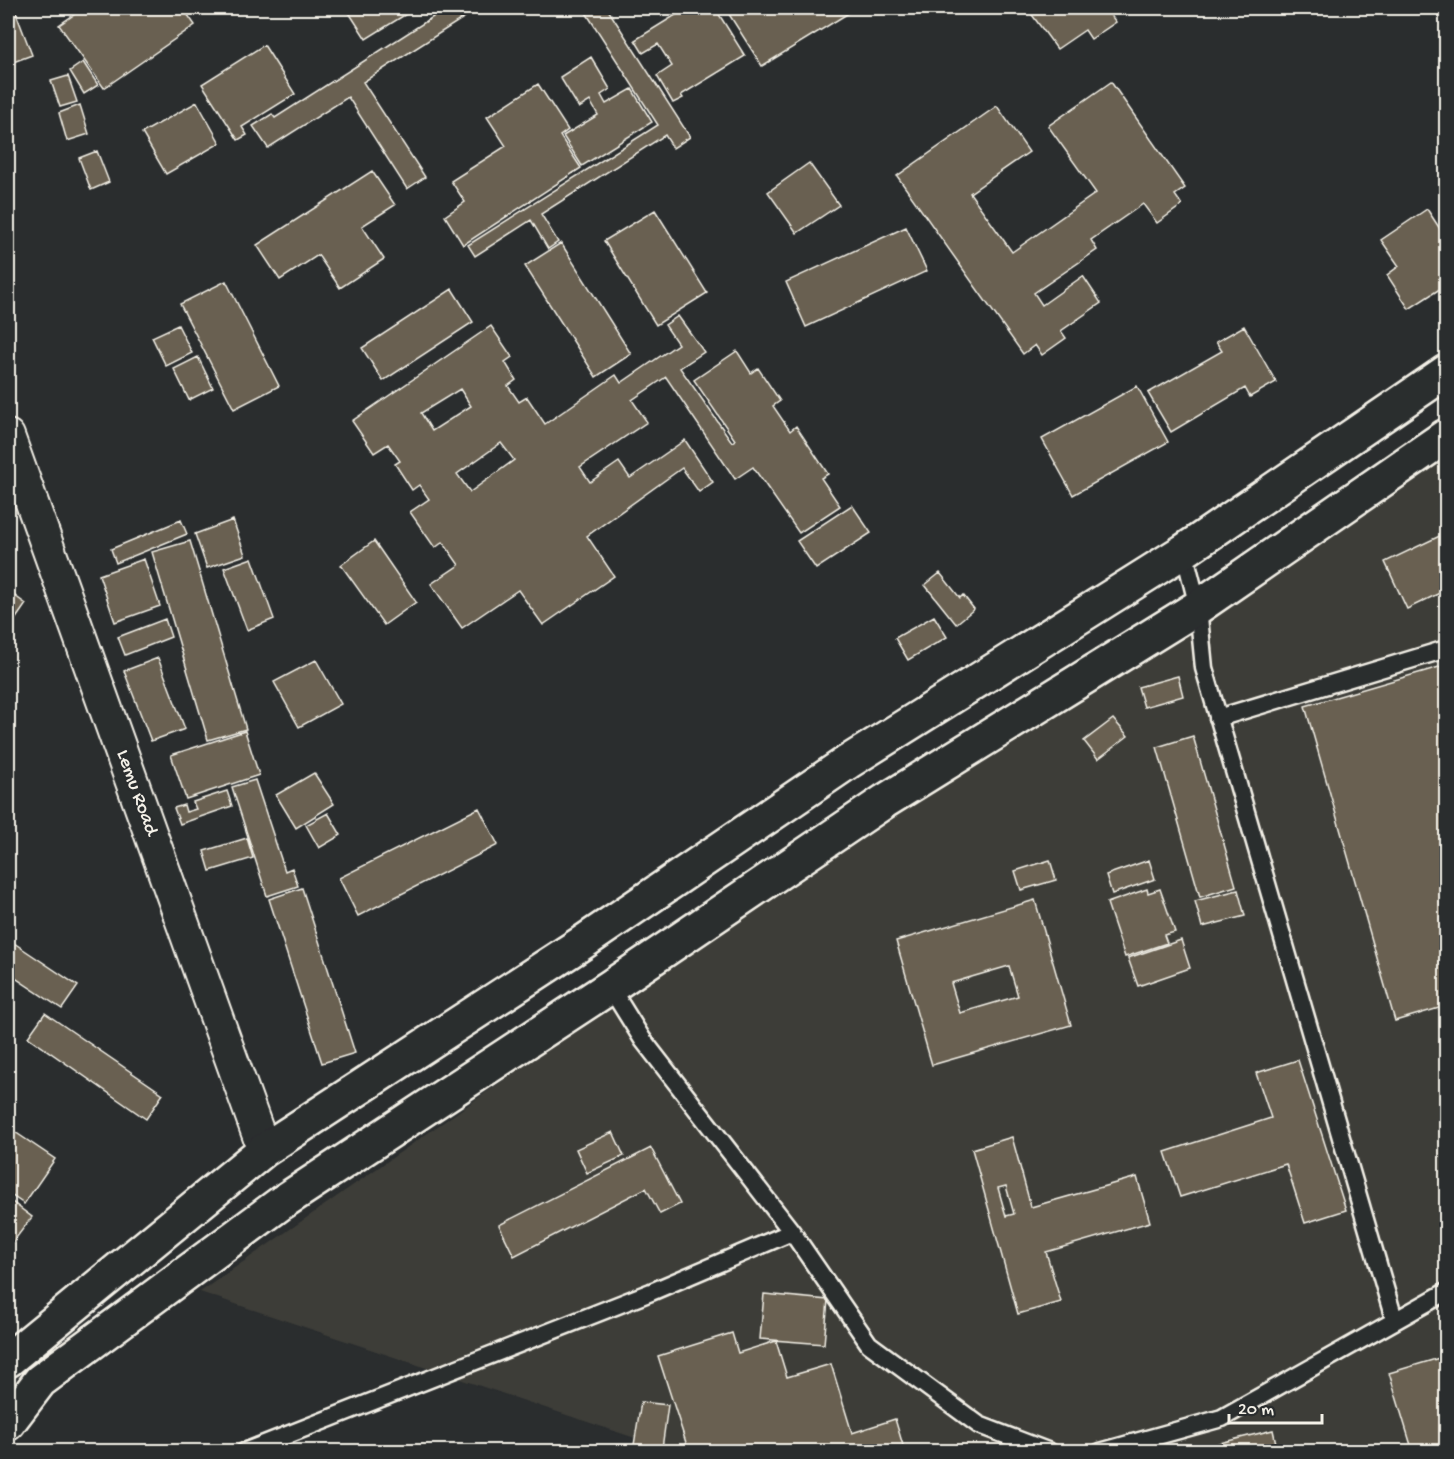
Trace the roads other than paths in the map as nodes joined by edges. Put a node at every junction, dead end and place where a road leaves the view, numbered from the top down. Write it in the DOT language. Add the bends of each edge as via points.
graph roads {
  1 [pos="1446,372"];
  2 [pos="8,436"];
  3 [pos="1446,436"];
  4 [pos="1184,551"];
  5 [pos="1198,607"];
  6 [pos="1446,649"];
  7 [pos="1218,718"];
  8 [pos="610,987"];
  9 [pos="264,1150"];
  10 [pos="792,1232"];
  11 [pos="1446,1292"];
  12 [pos="1394,1319"];
  13 [pos="8,1359"];
  14 [pos="8,1423"];
  15 [pos="244,1452"];
  16 [pos="1050,1452"];
  17 [pos="1100,1452"];
  1 -- 4 [label="street"];
  2 -- 9 [label="street, Lemu Road"];
  3 -- 5 [label="street"];
  4 -- 5 [label="lane"];
  4 -- 9 [label="street" via="848,762 582,943"];
  5 -- 7 [label="lane" via="1204,668"];
  5 -- 8 [label="street" via="885,801"];
  6 -- 7 [label="lane"];
  7 -- 12 [label="lane"];
  8 -- 10 [label="lane" via="643,1040"];
  8 -- 14 [label="street" via="281,1203 40,1381"];
  9 -- 13 [label="street"];
  10 -- 15 [label="lane" via="651,1292"];
  10 -- 16 [label="lane" via="869,1344 979,1425"];
  11 -- 12 [label="lane"];
  12 -- 17 [label="lane" via="1222,1418"];
}
